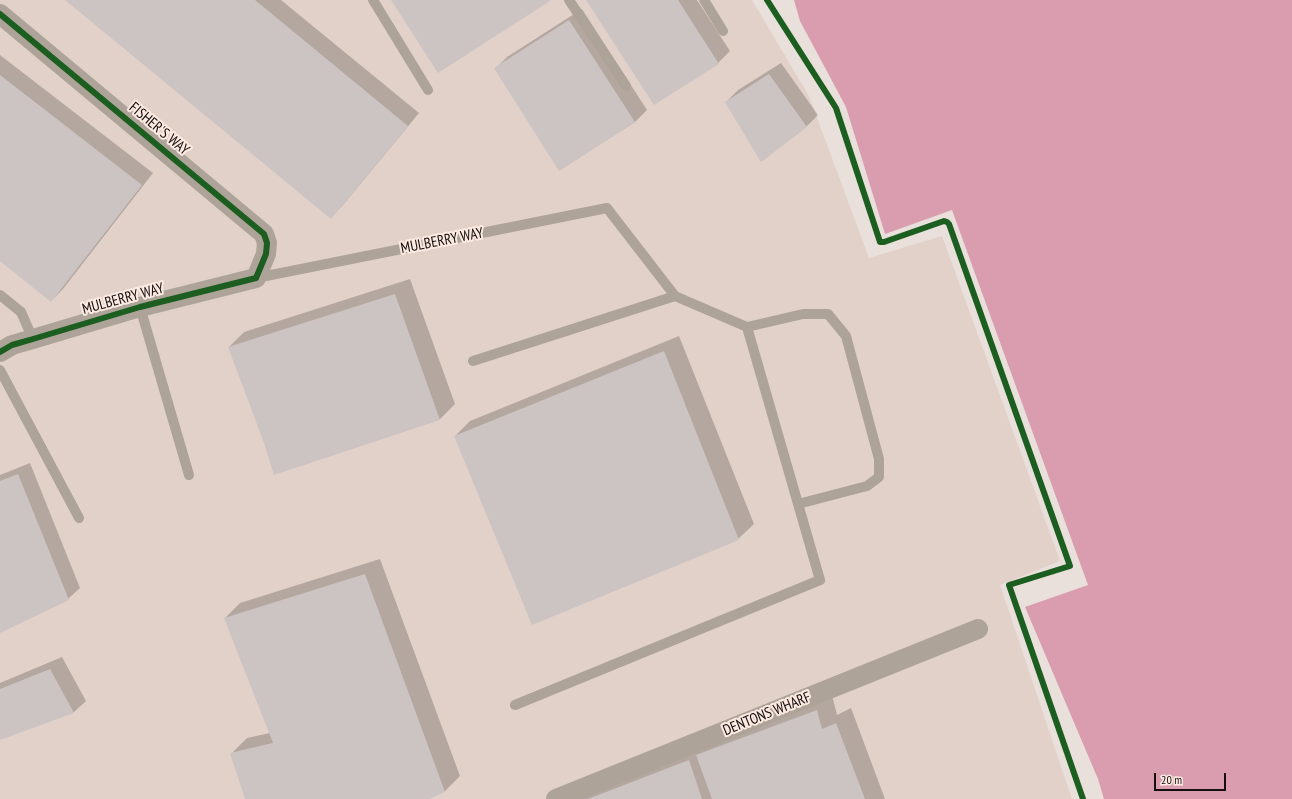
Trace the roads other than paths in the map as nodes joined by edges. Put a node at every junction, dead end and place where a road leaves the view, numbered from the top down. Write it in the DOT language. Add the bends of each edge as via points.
graph roads {
  1 [pos="373,0"];
  2 [pos="569,0"];
  3 [pos="704,0"];
  4 [pos="0,14"];
  5 [pos="723,31"];
  6 [pos="626,86"];
  7 [pos="428,90"];
  8 [pos="256,278"];
  9 [pos="0,295"];
  10 [pos="675,296"];
  11 [pos="140,307"];
  12 [pos="747,327"];
  13 [pos="33,338"];
  14 [pos="0,352"];
  15 [pos="473,361"];
  16 [pos="0,370"];
  17 [pos="189,475"];
  18 [pos="798,504"];
  19 [pos="80,518"];
  20 [pos="978,629"];
  21 [pos="516,705"];
  22 [pos="556,799"];
  1 -- 7 [label="lane"];
  2 -- 6 [label="lane"];
  3 -- 5 [label="lane"];
  4 -- 8 [label="street, FISHER'S WAY" via="264,234 267,243 266,254"];
  8 -- 10 [label="lane, MULBERRY WAY" via="607,208"];
  8 -- 11 [label="street, MULBERRY WAY"];
  9 -- 13 [label="lane" via="21,312"];
  10 -- 12 [label="lane"];
  10 -- 15 [label="lane"];
  11 -- 13 [label="street, MULBERRY WAY"];
  11 -- 17 [label="lane"];
  12 -- 18 [label="lane"];
  12 -- 18 [label="lane" via="803,314 828,314 846,336 878,459 878,477 868,486"];
  13 -- 14 [label="street, MULBERRY WAY"];
  16 -- 19 [label="lane"];
  18 -- 21 [label="lane" via="820,580"];
  20 -- 22 [label="street, DENTONS WHARF"];
}
